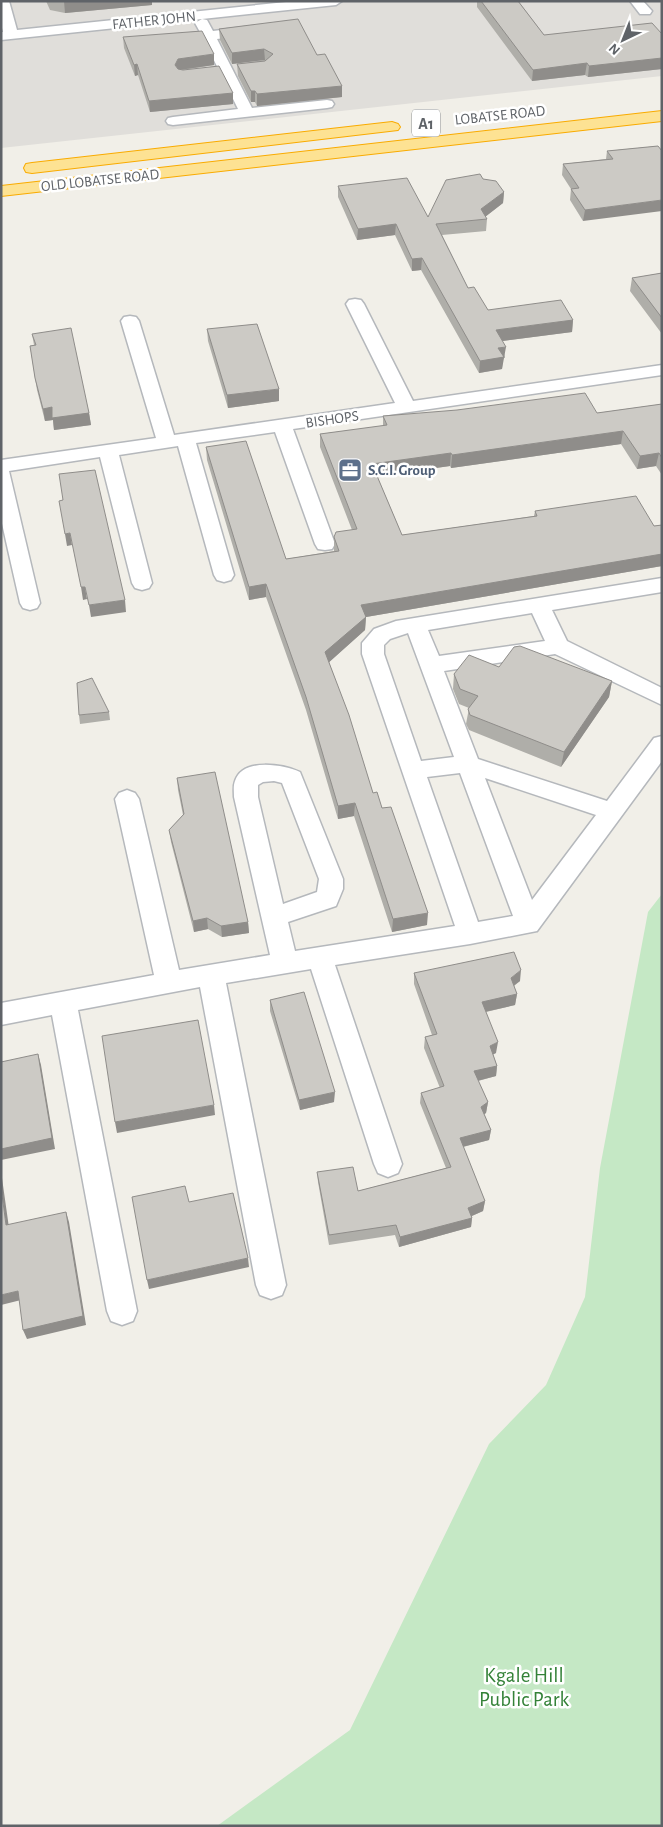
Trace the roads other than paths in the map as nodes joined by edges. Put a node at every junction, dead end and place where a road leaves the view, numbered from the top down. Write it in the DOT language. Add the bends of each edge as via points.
graph roads {
  1 [pos="2,1"];
  2 [pos="181,1"];
  3 [pos="336,1"];
  4 [pos="198,16"];
  5 [pos="179,18"];
  6 [pos="259,30"];
  7 [pos="6,35"];
  8 [pos="208,36"];
  9 [pos="161,41"];
  10 [pos="241,68"];
  11 [pos="225,70"];
  12 [pos="209,72"];
  13 [pos="327,104"];
  14 [pos="247,112"];
  15 [pos="662,116"];
  16 [pos="173,121"];
  17 [pos="406,126"];
  18 [pos="199,169"];
  19 [pos="11,171"];
  20 [pos="1,191"];
  21 [pos="355,304"];
  22 [pos="130,321"];
  23 [pos="662,370"];
  24 [pos="407,408"];
  25 [pos="282,426"];
  26 [pos="176,441"];
  27 [pos="108,450"];
  28 [pos="1,466"];
  29 [pos="1,474"];
  30 [pos="325,544"];
  31 [pos="224,575"];
  32 [pos="142,583"];
  33 [pos="662,585"];
  34 [pos="30,603"];
  35 [pos="539,605"];
  36 [pos="416,625"];
  37 [pos="558,646"];
  38 [pos="431,665"];
  39 [pos="662,697"];
  40 [pos="662,744"];
  41 [pos="468,764"];
  42 [pos="413,770"];
  43 [pos="127,799"];
  44 [pos="611,811"];
  45 [pos="274,917"];
  46 [pos="528,924"];
  47 [pos="470,934"];
  48 [pos="320,958"];
  49 [pos="285,964"];
  50 [pos="211,975"];
  51 [pos="169,983"];
  52 [pos="63,1002"];
  53 [pos="1,1014"];
  54 [pos="388,1164"];
  55 [pos="271,1285"];
  56 [pos="122,1311"];
  1 -- 7 [label="street"];
  2 -- 5 [label="street"];
  3 -- 4 [label="street, FATHER JOHN"];
  4 -- 5 [label="street, FATHER JOHN"];
  4 -- 8 [label="street"];
  5 -- 7 [label="street, FATHER JOHN"];
  6 -- 8 [label="street"];
  8 -- 9 [label="street"];
  8 -- 11 [label="street"];
  10 -- 11 [label="street"];
  11 -- 12 [label="street"];
  11 -- 14 [label="street"];
  13 -- 14 [label="street"];
  14 -- 16 [label="street"];
  15 -- 18 [label="highway, LOBATSE ROAD / A1"];
  17 -- 19 [label="highway, OLD LOBATSE ROAD / A1"];
  18 -- 20 [label="highway, OLD LOBATSE ROAD / A1"];
  21 -- 24 [label="street"];
  22 -- 26 [label="street"];
  23 -- 24 [label="street, BISHOPS"];
  24 -- 25 [label="street, BISHOPS"];
  25 -- 26 [label="street, BISHOPS"];
  25 -- 30 [label="street"];
  26 -- 27 [label="street, BISHOPS"];
  26 -- 31 [label="street"];
  27 -- 28 [label="street, BISHOPS"];
  27 -- 32 [label="street"];
  29 -- 34 [label="street"];
  33 -- 35 [label="street"];
  35 -- 36 [label="street"];
  35 -- 37 [label="street"];
  36 -- 38 [label="street"];
  36 -- 42 [label="street" via="396,628 382,634 373,643 373,654"];
  37 -- 38 [label="street"];
  37 -- 39 [label="street"];
  38 -- 41 [label="street"];
  40 -- 44 [label="street"];
  41 -- 42 [label="street"];
  41 -- 44 [label="street"];
  41 -- 46 [label="street"];
  42 -- 47 [label="street"];
  43 -- 51 [label="street"];
  44 -- 46 [label="street"];
  45 -- 45 [label="street" via="246,797 246,782 252,776 272,772 292,778 331,879 327,899"];
  45 -- 49 [label="street"];
  46 -- 47 [label="street"];
  47 -- 48 [label="street"];
  48 -- 49 [label="street"];
  48 -- 54 [label="street"];
  49 -- 50 [label="street"];
  50 -- 51 [label="street"];
  50 -- 55 [label="street"];
  51 -- 52 [label="street"];
  52 -- 53 [label="street"];
  52 -- 56 [label="street"];
}
